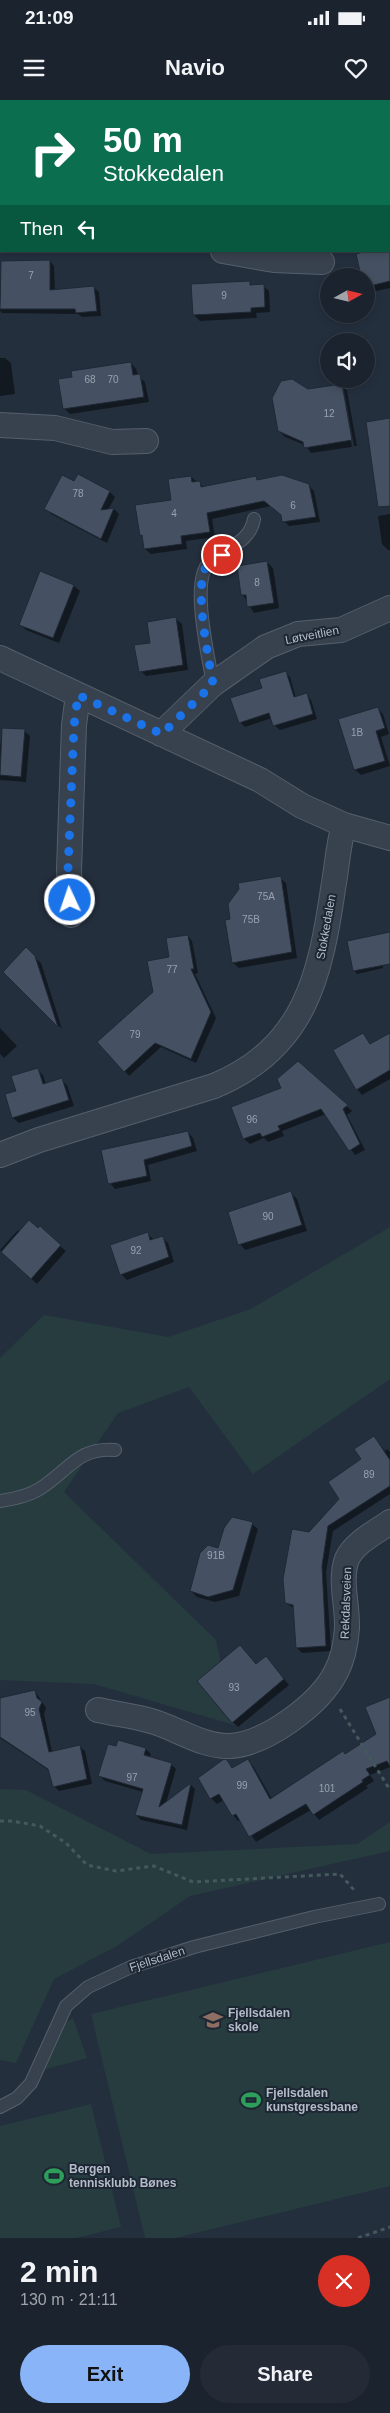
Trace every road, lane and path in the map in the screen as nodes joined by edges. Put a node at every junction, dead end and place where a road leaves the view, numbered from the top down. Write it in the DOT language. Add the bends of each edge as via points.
graph roads {
  1 [pos="229,252"];
  2 [pos="322,262"];
  3 [pos="0,425"];
  4 [pos="146,441"];
  5 [pos="254,519"];
  6 [pos="390,608"];
  7 [pos="0,658"];
  8 [pos="213,684"];
  9 [pos="78,695"];
  10 [pos="162,734"];
  11 [pos="344,825"];
  12 [pos="390,838"];
  13 [pos="71,915"];
  14 [pos="0,1155"];
  15 [pos="115,1450"];
  16 [pos="0,1501"];
  17 [pos="390,1522"];
  18 [pos="329,1684"];
  19 [pos="98,1710"];
  20 [pos="390,1790"];
  21 [pos="0,1821"];
  22 [pos="379,1904"];
  23 [pos="366,1906"];
  24 [pos="0,2107"];
  25 [pos="390,2227"];
  26 [pos="358,2238"];
  1 -- 2 [label="street" via="274,260"];
  3 -- 4 [label="street" via="55,428 112,442"];
  5 -- 8 [label="lane" via="248,536 208,564 201,580"];
  6 -- 8 [label="street, Løtveitlien" via="341,630 285,638 266,647"];
  7 -- 9 [label="street"];
  8 -- 10 [label="street, Løtveitlien"];
  9 -- 10 [label="street"];
  9 -- 13 [label="street" via="74,717 68,870"];
  10 -- 11 [label="street" via="260,780 302,806"];
  11 -- 12 [label="street"];
  11 -- 14 [label="street, Stokkedalen" via="320,964 292,1027 267,1056 237,1076 214,1086"];
  15 -- 16 [label="lane" via="89,1452 74,1460 41,1488"];
  17 -- 18 [label="street, Rekdalsveien" via="359,1544 347,1559 344,1580 347,1628 343,1653"];
  18 -- 19 [label="street, Rekdalsveien" via="319,1697 290,1720 258,1740 230,1746 204,1742 152,1721"];
  18 -- 20 [label="path" via="333,1698"];
  21 -- 23 [label="path" via="40,1826 66,1843 87,1864 116,1871 154,1866 193,1882 340,1874"];
  22 -- 23 [label="lane, Fjellsdalen"];
  23 -- 24 [label="lane, Fjellsdalen" via="194,1947 131,1967 88,1986 66,2006 31,2082 17,2098"];
  25 -- 26 [label="path"];
}
